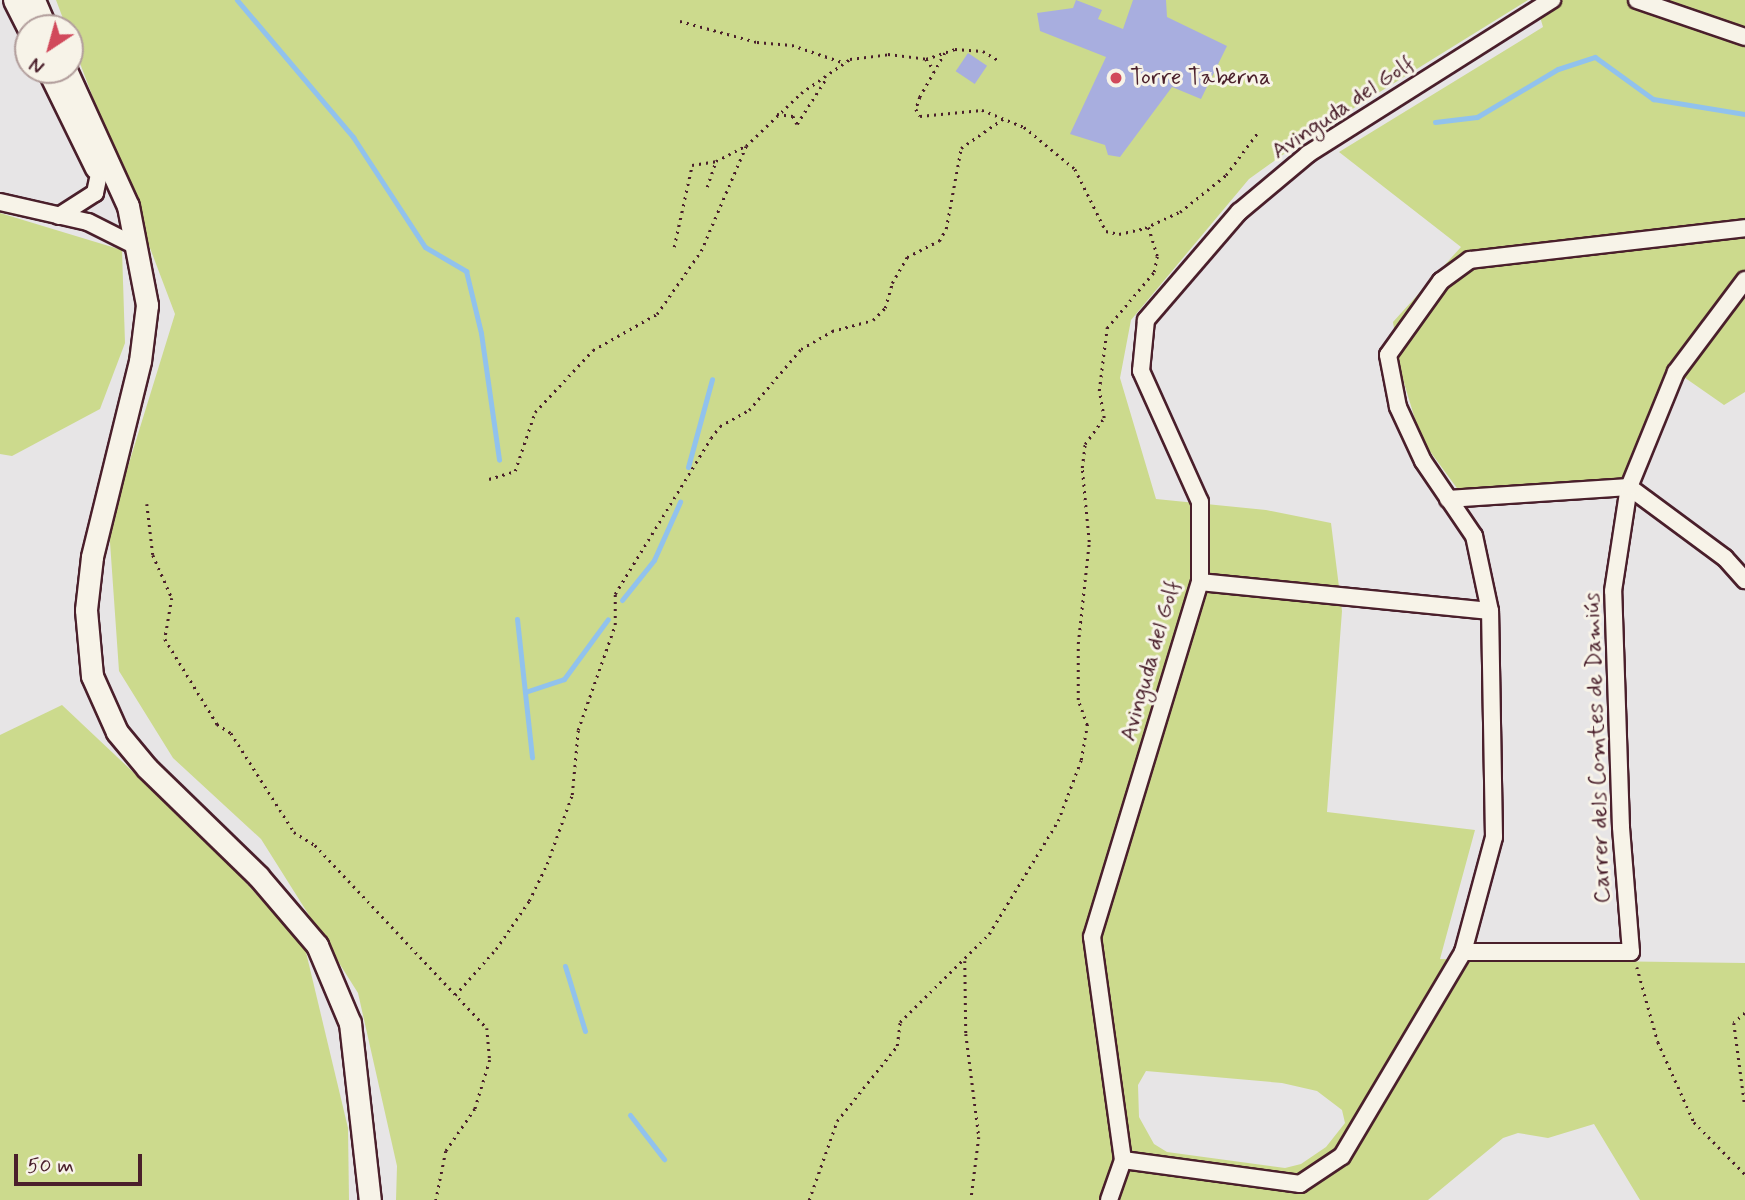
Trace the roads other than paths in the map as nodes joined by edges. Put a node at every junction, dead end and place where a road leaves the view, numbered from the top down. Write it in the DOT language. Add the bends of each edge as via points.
graph roads {
  1 [pos="1552,0"];
  2 [pos="1637,0"];
  3 [pos="1745,37"];
  4 [pos="55,84"];
  5 [pos="72,84"];
  6 [pos="99,174"];
  7 [pos="0,202"];
  8 [pos="60,216"];
  9 [pos="1745,228"];
  10 [pos="138,247"];
  11 [pos="1745,280"];
  12 [pos="1629,487"];
  13 [pos="1448,499"];
  14 [pos="1745,580"];
  15 [pos="1200,582"];
  16 [pos="1490,611"];
  17 [pos="1463,952"];
  18 [pos="1123,1160"];
  19 [pos="370,1200"];
  20 [pos="1108,1200"];
  1 -- 15 [label="street, Avinguda del Golf" via="1308,154 1239,212 1146,320 1141,372 1200,502"];
  2 -- 3 [label="street"];
  4 -- 6 [label="main road"];
  5 -- 10 [label="main road" via="128,206"];
  6 -- 8 [label="street" via="95,193"];
  6 -- 10 [label="main road"];
  7 -- 8 [label="street"];
  8 -- 10 [label="street" via="88,222"];
  9 -- 13 [label="street" via="1470,260 1441,281 1388,355 1398,407 1423,461"];
  10 -- 19 [label="main road" via="147,305 143,340 92,557 86,610 92,676 117,732 147,768 258,876 317,945 350,1023"];
  11 -- 12 [label="street, Carrer dels Comtes de Damiús" via="1676,372"];
  12 -- 13 [label="street"];
  12 -- 14 [label="street" via="1725,558"];
  12 -- 17 [label="street, Carrer dels Comtes de Damiús" via="1613,591 1621,827 1631,952"];
  13 -- 16 [label="street" via="1474,536"];
  15 -- 16 [label="street"];
  15 -- 18 [label="street, Avinguda del Golf" via="1092,937"];
  16 -- 17 [label="street" via="1494,837"];
  17 -- 18 [label="street" via="1342,1156 1300,1184"];
  18 -- 20 [label="street, Avinguda del Golf"];
}
